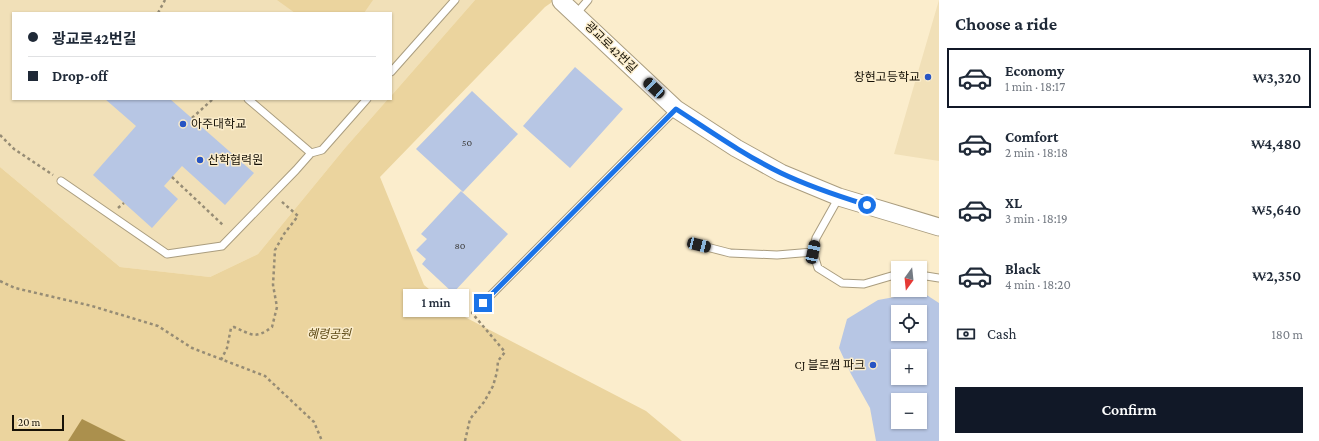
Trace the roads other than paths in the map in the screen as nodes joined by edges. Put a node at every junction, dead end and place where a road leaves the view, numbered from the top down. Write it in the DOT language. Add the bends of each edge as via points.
graph roads {
  1 [pos="455,0"];
  2 [pos="588,0"];
  3 [pos="562,1"];
  4 [pos="576,14"];
  5 [pos="392,71"];
  6 [pos="249,100"];
  7 [pos="366,100"];
  8 [pos="676,109"];
  9 [pos="311,153"];
  10 [pos="61,180"];
  11 [pos="839,196"];
  12 [pos="939,227"];
  13 [pos="699,245"];
  14 [pos="813,252"];
  15 [pos="891,276"];
  16 [pos="927,277"];
  17 [pos="939,278"];
  18 [pos="483,303"];
  1 -- 5 [label="lane"];
  2 -- 4 [label="lane"];
  3 -- 4 [label="street, 광교로42번길"];
  4 -- 8 [label="street, 광교로42번길"];
  6 -- 9 [label="lane"];
  7 -- 9 [label="lane" via="322,150"];
  8 -- 11 [label="street, 광교로42번길" via="736,148 781,173"];
  8 -- 18 [label="lane"];
  9 -- 10 [label="lane" via="222,246 167,254"];
  11 -- 12 [label="street, 광교로42번길"];
  11 -- 14 [label="lane" via="816,238"];
  13 -- 14 [label="lane" via="730,253 777,255"];
  14 -- 15 [label="lane" via="818,268 842,283 864,284"];
  16 -- 17 [label="lane"];
}
